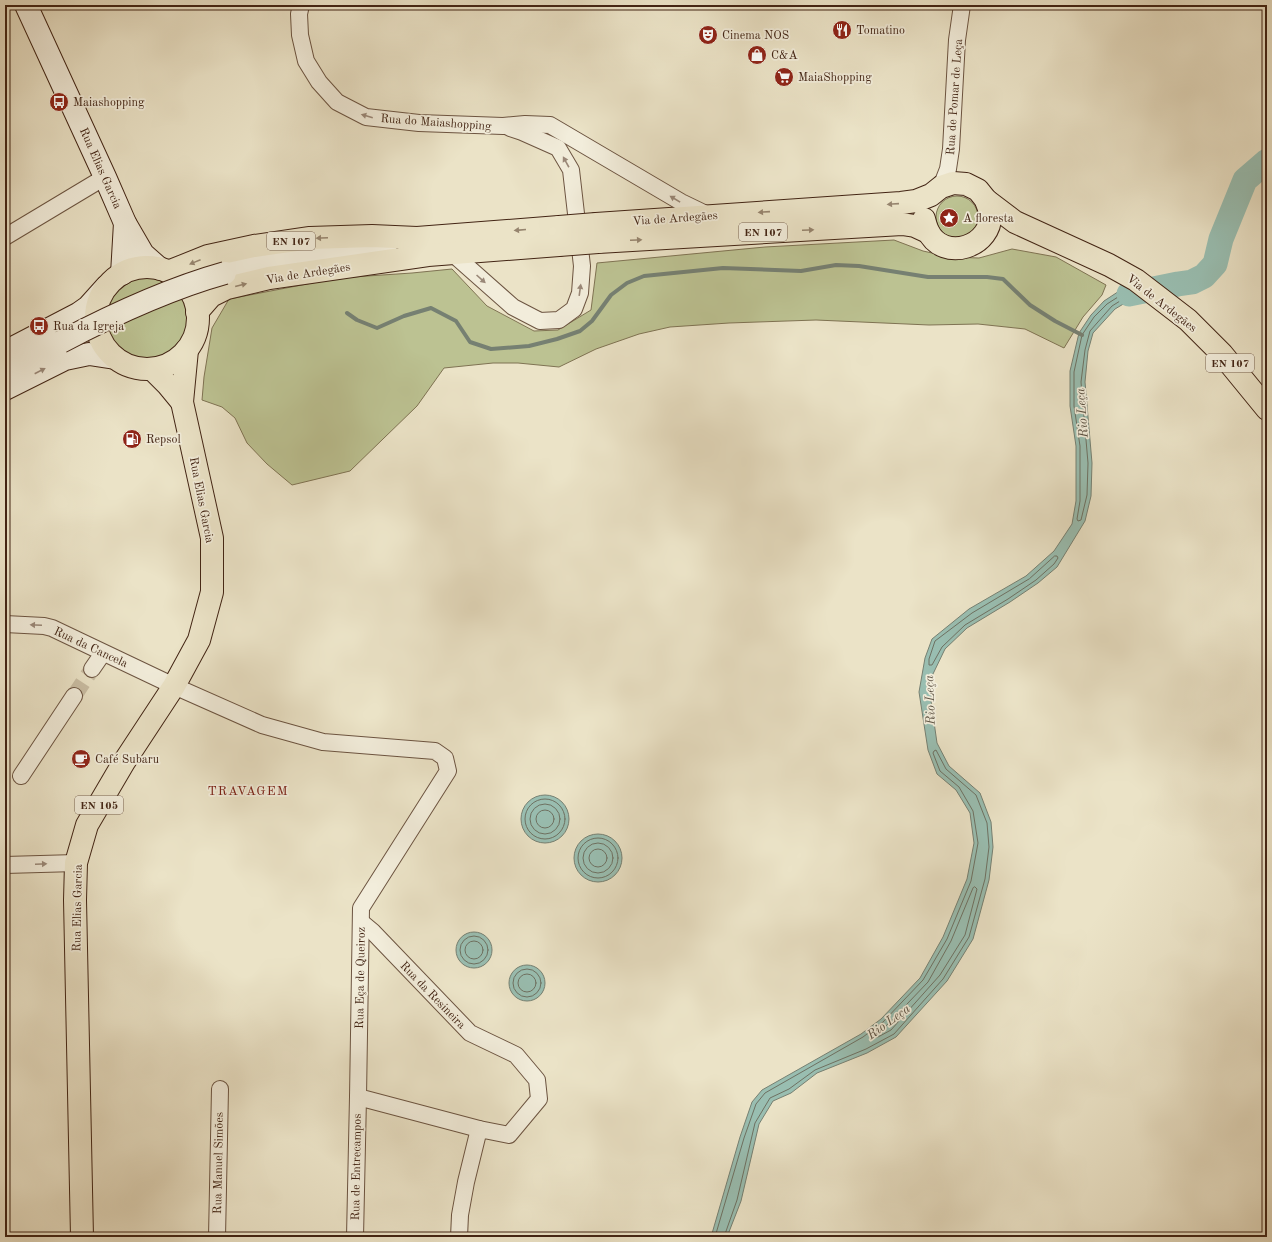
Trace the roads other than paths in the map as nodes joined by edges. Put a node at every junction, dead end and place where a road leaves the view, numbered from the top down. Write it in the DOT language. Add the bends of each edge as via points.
graph roads {
  1 [pos="26,5"];
  2 [pos="301,5"];
  3 [pos="962,5"];
  4 [pos="503,126"];
  5 [pos="105,177"];
  6 [pos="936,191"];
  7 [pos="986,200"];
  8 [pos="710,216"];
  9 [pos="125,222"];
  10 [pos="928,232"];
  11 [pos="597,233"];
  12 [pos="559,236"];
  13 [pos="982,236"];
  14 [pos="5,237"];
  15 [pos="1054,240"];
  16 [pos="422,247"];
  17 [pos="452,253"];
  18 [pos="164,271"];
  19 [pos="114,280"];
  20 [pos="197,312"];
  21 [pos="187,350"];
  22 [pos="5,352"];
  23 [pos="115,358"];
  24 [pos="152,369"];
  25 [pos="5,370"];
  26 [pos="5,389"];
  27 [pos="182,402"];
  28 [pos="1267,410"];
  29 [pos="5,624"];
  30 [pos="103,653"];
  31 [pos="92,669"];
  32 [pos="174,686"];
  33 [pos="74,696"];
  34 [pos="446,758"];
  35 [pos="21,776"];
  36 [pos="76,862"];
  37 [pos="5,865"];
  38 [pos="361,922"];
  39 [pos="220,1089"];
  40 [pos="358,1097"];
  41 [pos="479,1129"];
  42 [pos="82,1237"];
  43 [pos="217,1237"];
  44 [pos="355,1237"];
  45 [pos="459,1237"];
  1 -- 5 [label="main road, Rua Elias Garcia / EN 105"];
  4 -- 2 [label="street, Rua do Maiashopping, one-way" via="419,123 366,117 337,102 319,82 306,61 298,14"];
  3 -- 6 [label="street, Rua de Pomar de Leça" via="957,40 951,149 948,169"];
  8 -- 4 [label="street, Rua do Maiashopping, one-way" via="681,202 550,125"];
  17 -- 4 [label="street, Rua do Maiashopping, one-way" via="513,307 540,320 559,320 574,309 580,293 582,266 571,170 558,148"];
  5 -- 9 [label="main road, Rua Elias Garcia / EN 105"];
  5 -- 14 [label="street"];
  6 -- 7 [label="main road, Via de Ardegães / EN 107" via="953,183 966,184 978,190"];
  6 -- 8 [label="main road, Via de Ardegães / EN 107, one-way" via="916,201 901,203"];
  6 -- 10 [label="main road" via="925,207 924,220"];
  7 -- 13 [label="main road" via="990,212 988,225"];
  7 -- 15 [label="main road, Via de Ardegães / EN 107" via="1015,222"];
  8 -- 11 [label="main road, Via de Ardegães / EN 107"];
  9 -- 18 [label="main road, Rua Elias Garcia / EN 105" via="143,254"];
  9 -- 19 [label="main road, Rua Elias Garcia / EN 105"];
  11 -- 10 [label="main road, Via de Ardegães / EN 107, one-way" via="902,224"];
  10 -- 13 [label="main road, Via de Ardegães / EN 107" via="936,242 948,248 960,249 973,245"];
  11 -- 12 [label="main road, Via de Ardegães / EN 107, bridge"];
  12 -- 16 [label="main road, Via de Ardegães / EN 107, one-way"];
  12 -- 17 [label="main road, Via de Ardegães / EN 107"];
  13 -- 15 [label="main road, Via de Ardegães / EN 107" via="1006,232"];
  15 -- 28 [label="main road, Via de Ardegães / EN 107" via="1110,264 1136,280 1188,320 1222,354"];
  16 -- 17 [label="main road, Via de Ardegães / EN 107"];
  16 -- 18 [label="main road, Via de Ardegães / EN 107, one-way" via="372,236 310,238 208,256"];
  20 -- 16 [label="main road, Via de Ardegães / EN 107, one-way" via="211,296 227,288"];
  16 -- 25 [label="main road, Via de Ardegães / EN 107, bridge" via="298,257 201,280 141,302"];
  18 -- 19 [label="main road" via="147,267 134,269"];
  18 -- 20 [label="main road, EN 105" via="174,275 185,285 193,298"];
  19 -- 22 [label="main road" via="78,314"];
  19 -- 23 [label="main road, EN 105" via="99,301 95,316 97,332 104,346"];
  20 -- 21 [label="main road, EN 105" via="197,325"];
  21 -- 24 [label="main road, EN 105" via="177,359"];
  21 -- 27 [label="main road, Rua Elias Garcia / EN 105"];
  23 -- 24 [label="main road, EN 105" via="132,367"];
  26 -- 23 [label="main road, one-way" via="65,359 89,354"];
  24 -- 27 [label="main road, Rua Elias Garcia / EN 105"];
  27 -- 32 [label="main road, Rua Elias Garcia / EN 105" via="212,538 212,592 199,640"];
  30 -- 29 [label="street, Rua da Cancela, one-way" via="52,628"];
  30 -- 31 [label="street"];
  30 -- 32 [label="street, Rua da Cancela"];
  32 -- 34 [label="street, Rua da Cancela" via="262,725 323,742 435,751"];
  32 -- 36 [label="main road, Rua Elias Garcia / EN 105" via="124,762 87,825"];
  33 -- 35 [label="street"];
  34 -- 38 [label="street, Rua Eça de Queiroz" via="448,770 361,908"];
  37 -- 36 [label="street, one-way"];
  36 -- 42 [label="main road, Rua Elias Garcia / EN 105"];
  38 -- 40 [label="street, Rua Eça de Queiroz"];
  38 -- 41 [label="street, Rua da Resineira" via="470,1034 516,1055 537,1080 539,1099 509,1135"];
  39 -- 43 [label="street, Rua Manuel Simões"];
  40 -- 41 [label="street"];
  40 -- 44 [label="street, Rua de Entrecampos"];
  41 -- 45 [label="street" via="466,1182"];
}
